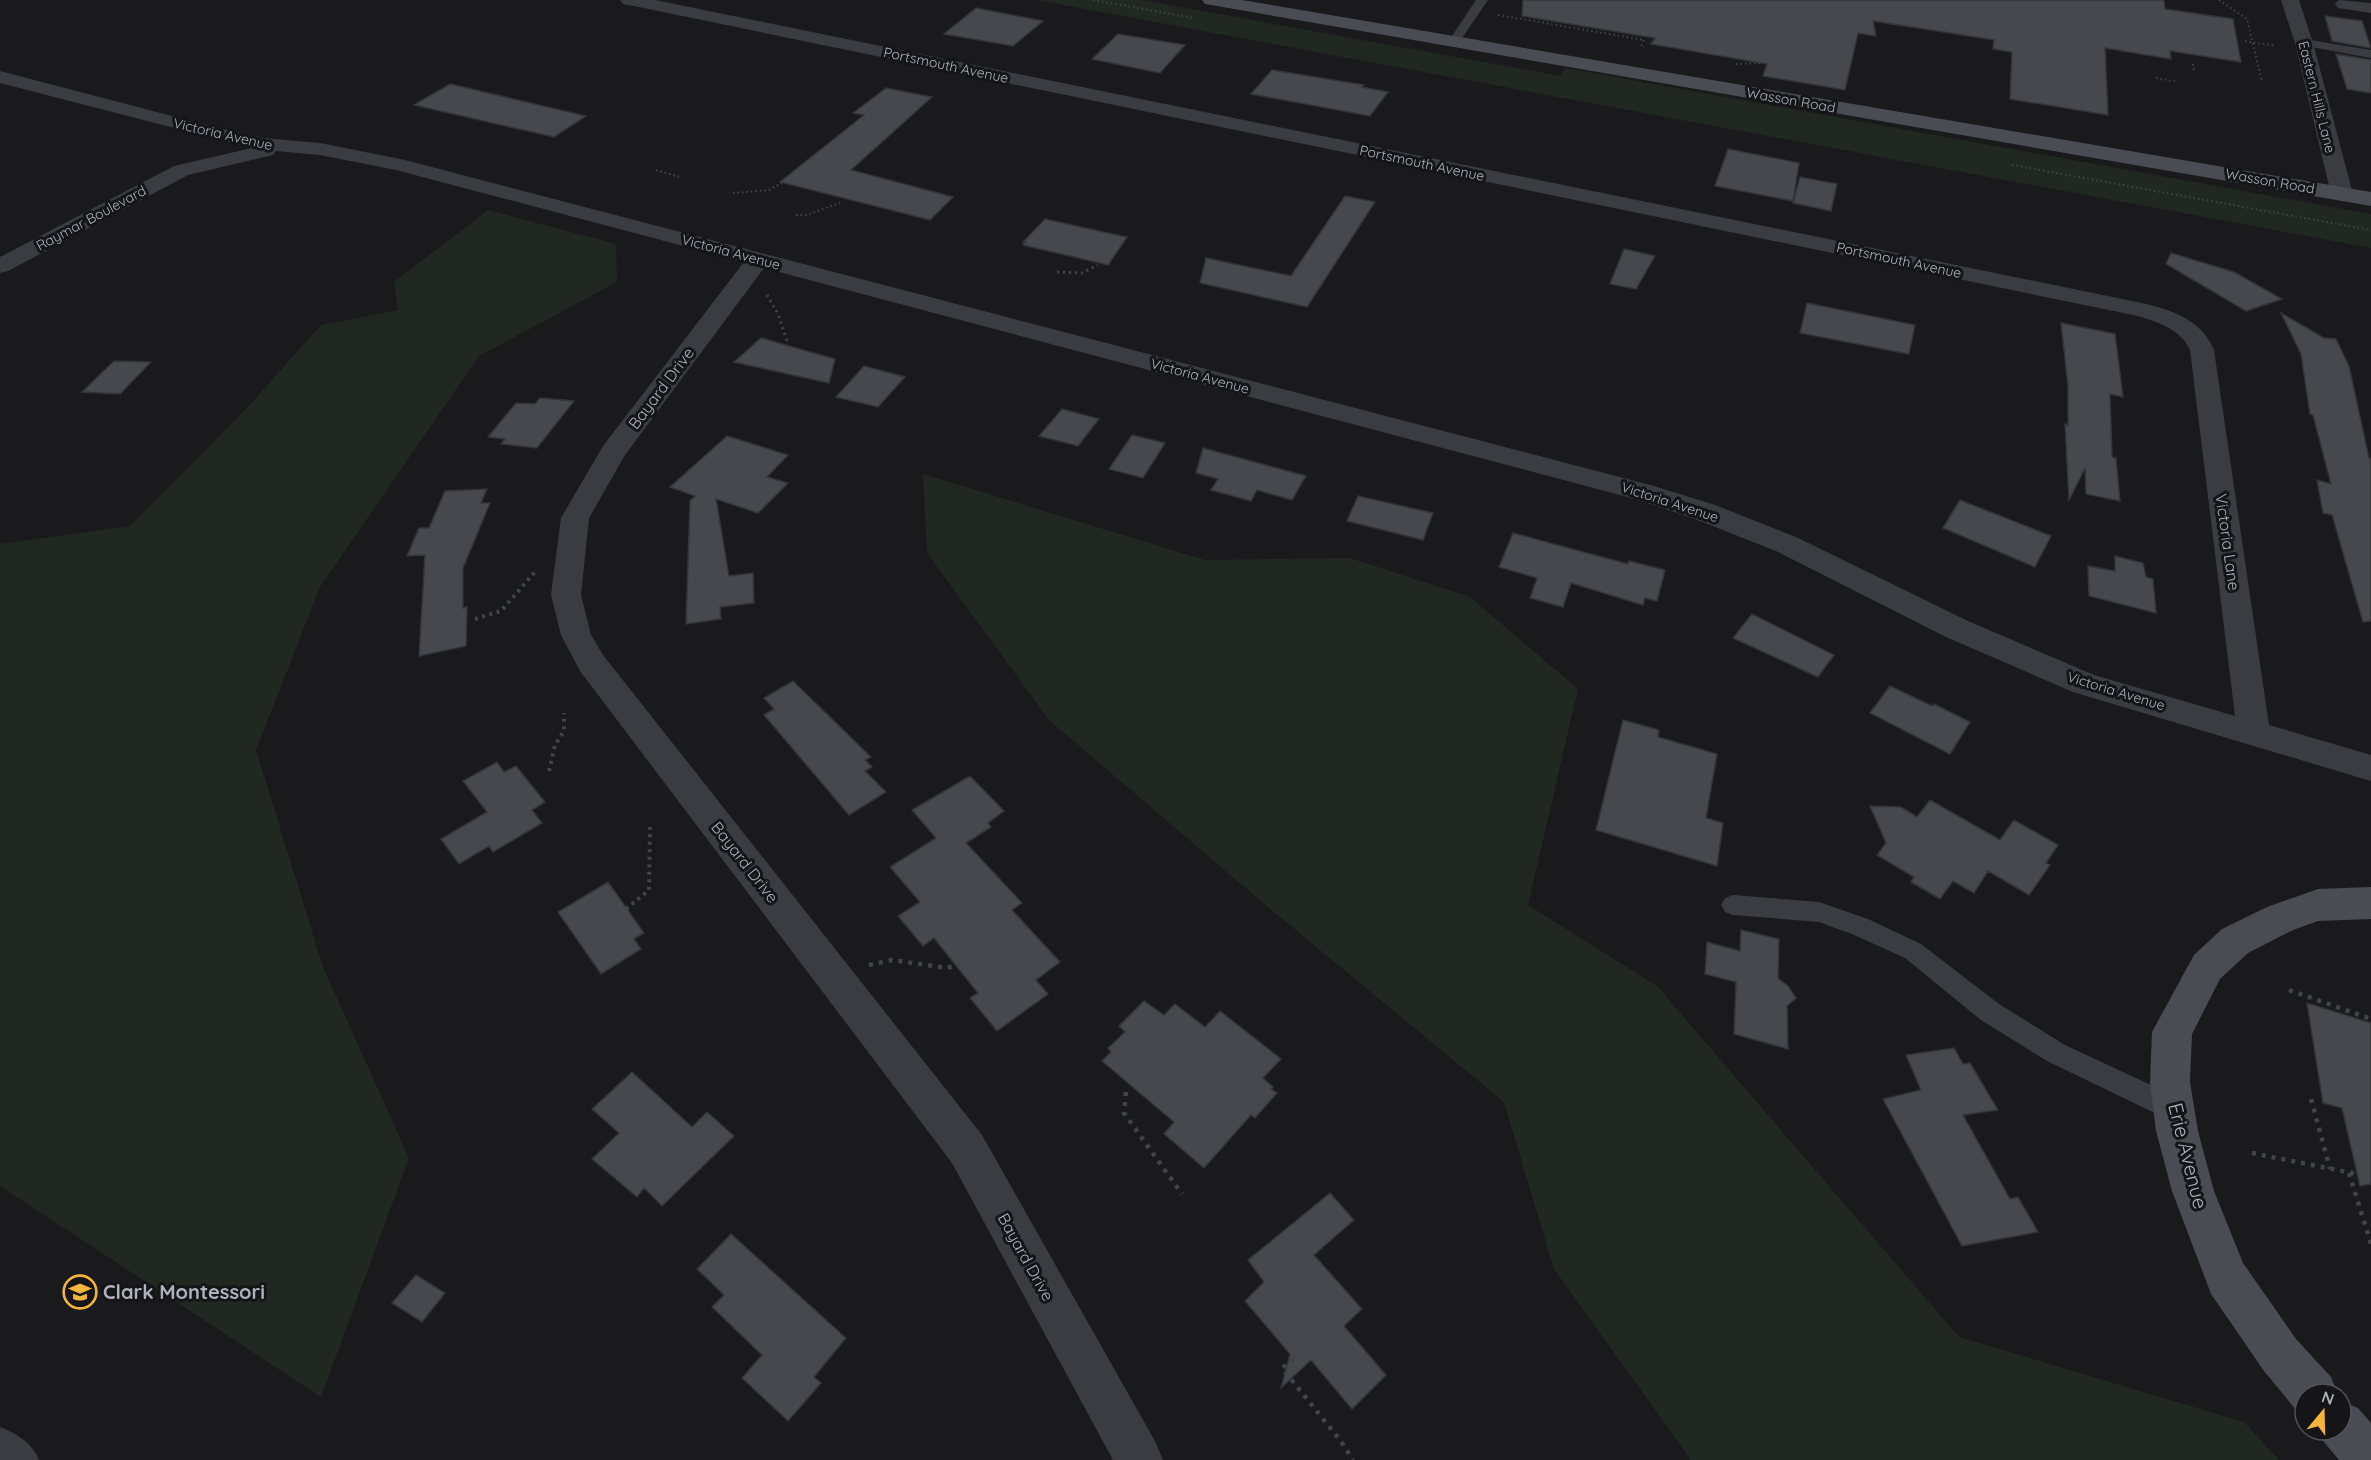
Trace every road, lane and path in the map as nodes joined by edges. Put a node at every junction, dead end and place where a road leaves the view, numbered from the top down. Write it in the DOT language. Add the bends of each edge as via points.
graph roads {
  1 [pos="629,0"];
  2 [pos="1211,0"];
  3 [pos="1482,0"];
  4 [pos="2219,0"];
  5 [pos="2290,0"];
  6 [pos="2344,4"];
  7 [pos="2371,8"];
  8 [pos="1475,11"];
  9 [pos="2245,41"];
  10 [pos="1454,42"];
  11 [pos="2254,42"];
  12 [pos="2294,46"];
  13 [pos="1649,50"];
  14 [pos="2371,54"];
  15 [pos="2193,64"];
  16 [pos="2194,71"];
  17 [pos="2,78"];
  18 [pos="2156,78"];
  19 [pos="2178,82"];
  20 [pos="2262,82"];
  21 [pos="188,127"];
  22 [pos="290,147"];
  23 [pos="181,170"];
  24 [pos="656,170"];
  25 [pos="680,177"];
  26 [pos="782,183"];
  27 [pos="733,193"];
  28 [pos="2342,194"];
  29 [pos="2371,199"];
  30 [pos="842,202"];
  31 [pos="796,215"];
  32 [pos="1098,265"];
  33 [pos="0,266"];
  34 [pos="1057,272"];
  35 [pos="762,276"];
  36 [pos="788,344"];
  37 [pos="2202,350"];
  38 [pos="536,571"];
  39 [pos="475,619"];
  40 [pos="564,713"];
  41 [pos="2254,733"];
  42 [pos="2371,768"];
  43 [pos="549,771"];
  44 [pos="650,827"];
  45 [pos="2371,903"];
  46 [pos="1733,905"];
  47 [pos="626,909"];
  48 [pos="962,964"];
  49 [pos="862,966"];
  50 [pos="2289,990"];
  51 [pos="2371,1019"];
  52 [pos="1126,1092"];
  53 [pos="2311,1099"];
  54 [pos="2174,1109"];
  55 [pos="2252,1153"];
  56 [pos="2330,1169"];
  57 [pos="2349,1173"];
  58 [pos="2357,1174"];
  59 [pos="1182,1194"];
  60 [pos="2371,1244"];
  61 [pos="1294,1359"];
  62 [pos="2304,1382"];
  63 [pos="2353,1439"];
  64 [pos="0,1442"];
  65 [pos="24,1460"];
  66 [pos="1139,1460"];
  67 [pos="1353,1460"];
  68 [pos="2371,1460"];
  1 -- 37 [label="street, Portsmouth Avenue" via="2142,310 2179,324 2192,334"];
  2 -- 10 [label="street, Wasson Road"];
  3 -- 8 [label="lane"];
  4 -- 11 [label="path" via="2247,19"];
  5 -- 12 [label="street, Eastern Hills Lane"];
  6 -- 7 [label="street"];
  8 -- 10 [label="lane"];
  8 -- 13 [label="path" via="1644,40 1641,46"];
  9 -- 11 [label="path"];
  10 -- 28 [label="street, Wasson Road"];
  11 -- 12 [label="path"];
  11 -- 20 [label="path"];
  12 -- 14 [label="lane"];
  12 -- 28 [label="street, Eastern Hills Lane"];
  15 -- 16 [label="path"];
  17 -- 21 [label="street, Victoria Avenue"];
  18 -- 19 [label="path"];
  21 -- 22 [label="street, Victoria Avenue"];
  21 -- 23 [label="street" via="197,143 192,158"];
  22 -- 23 [label="street, Raymar Boulevard"];
  22 -- 35 [label="street, Victoria Avenue" via="398,164"];
  23 -- 33 [label="street, Raymar Boulevard"];
  24 -- 25 [label="path"];
  26 -- 27 [label="path" via="769,190"];
  28 -- 29 [label="street, Wasson Road"];
  30 -- 31 [label="path"];
  32 -- 34 [label="path" via="1082,273"];
  35 -- 36 [label="path"];
  35 -- 41 [label="street, Victoria Avenue" via="1664,499 1786,544 1977,638 2084,684"];
  35 -- 66 [label="street, Bayard Drive" via="613,452 575,518 566,595 576,634 591,663 967,1149"];
  37 -- 41 [label="street, Victoria Lane"];
  38 -- 39 [label="path" via="501,611"];
  40 -- 43 [label="path" via="564,731 555,745"];
  41 -- 42 [label="street, Victoria Avenue"];
  44 -- 47 [label="path" via="649,890"];
  45 -- 54 [label="street, Erie Avenue" via="2318,905 2280,918 2235,941 2207,967 2172,1032 2170,1082"];
  46 -- 54 [label="lane" via="1819,912 1860,926 1913,951 1990,1012 2056,1053"];
  48 -- 49 [label="path" via="947,968 892,960"];
  50 -- 51 [label="path"];
  52 -- 59 [label="path" via="1124,1113"];
  53 -- 56 [label="path"];
  54 -- 62 [label="street, Erie Avenue" via="2193,1191 2228,1278"];
  55 -- 56 [label="path"];
  56 -- 57 [label="path"];
  57 -- 58 [label="path"];
  57 -- 60 [label="path"];
  61 -- 67 [label="path" via="1282,1368"];
  63 -- 68 [label="street"];
  64 -- 65 [label="lane"];
}
